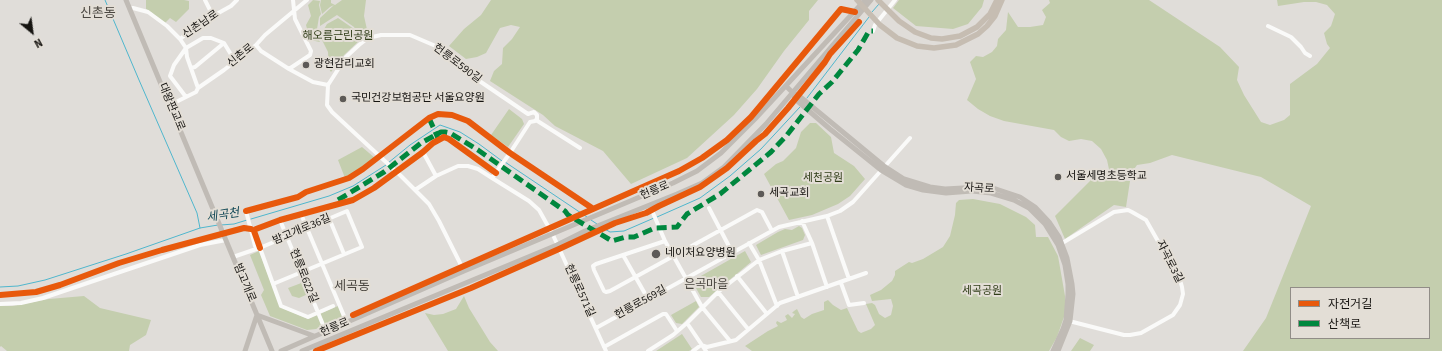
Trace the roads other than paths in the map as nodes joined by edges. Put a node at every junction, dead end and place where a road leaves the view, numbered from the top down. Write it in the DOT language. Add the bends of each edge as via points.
graph roads {
  1 [pos="126,0"];
  2 [pos="205,0"];
  3 [pos="237,0"];
  4 [pos="293,0"];
  5 [pos="307,0"];
  6 [pos="856,0"];
  7 [pos="865,0"];
  8 [pos="871,0"];
  9 [pos="878,0"];
  10 [pos="895,0"];
  11 [pos="998,0"];
  12 [pos="130,9"];
  13 [pos="294,10"];
  14 [pos="213,16"];
  15 [pos="1268,26"];
  16 [pos="873,31"];
  17 [pos="175,33"];
  18 [pos="171,37"];
  19 [pos="180,39"];
  20 [pos="224,43"];
  21 [pos="256,45"];
  22 [pos="186,48"];
  23 [pos="1310,56"];
  24 [pos="236,61"];
  25 [pos="191,68"];
  26 [pos="289,69"];
  27 [pos="328,85"];
  28 [pos="786,86"];
  29 [pos="198,88"];
  30 [pos="794,93"];
  31 [pos="186,97"];
  32 [pos="170,104"];
  33 [pos="528,114"];
  34 [pos="536,120"];
  35 [pos="530,122"];
  36 [pos="910,138"];
  37 [pos="580,148"];
  38 [pos="423,152"];
  39 [pos="883,168"];
  40 [pos="436,176"];
  41 [pos="492,178"];
  42 [pos="415,190"];
  43 [pos="709,208"];
  44 [pos="246,211"];
  45 [pos="301,214"];
  46 [pos="216,215"];
  47 [pos="627,215"];
  48 [pos="827,216"];
  49 [pos="329,218"];
  50 [pos="280,220"];
  51 [pos="802,221"];
  52 [pos="307,228"];
  53 [pos="721,230"];
  54 [pos="772,231"];
  55 [pos="552,235"];
  56 [pos="287,236"];
  57 [pos="225,238"];
  58 [pos="666,241"];
  59 [pos="749,243"];
  60 [pos="812,243"];
  61 [pos="1060,244"];
  62 [pos="557,245"];
  63 [pos="260,248"];
  64 [pos="782,251"];
  65 [pos="732,252"];
  66 [pos="344,254"];
  67 [pos="623,255"];
  68 [pos="674,256"];
  69 [pos="233,257"];
  70 [pos="758,260"];
  71 [pos="322,263"];
  72 [pos="464,271"];
  73 [pos="301,272"];
  74 [pos="866,273"];
  75 [pos="737,276"];
  76 [pos="636,277"];
  77 [pos="686,278"];
  78 [pos="849,279"];
  79 [pos="841,283"];
  80 [pos="273,284"];
  81 [pos="827,287"];
  82 [pos="718,292"];
  83 [pos="798,297"];
  84 [pos="648,299"];
  85 [pos="864,303"];
  86 [pos="0,304"];
  87 [pos="333,306"];
  88 [pos="777,306"];
  89 [pos="702,307"];
  90 [pos="318,313"];
  91 [pos="767,314"];
  92 [pos="257,315"];
  93 [pos="1068,321"];
  94 [pos="347,323"];
  95 [pos="687,323"];
  96 [pos="596,328"];
  97 [pos="748,329"];
  98 [pos="677,331"];
  99 [pos="326,332"];
  100 [pos="314,336"];
  101 [pos="730,341"];
  102 [pos="313,348"];
  103 [pos="605,349"];
  104 [pos="705,349"];
  105 [pos="245,351"];
  106 [pos="272,351"];
  107 [pos="281,351"];
  108 [pos="302,351"];
  109 [pos="648,351"];
  110 [pos="693,351"];
  111 [pos="1053,351"];
  112 [pos="1058,351"];
  1 -- 12 [label="main road, 대왕판교로"];
  2 -- 14 [label="street"];
  3 -- 14 [label="street, 신촌남로"];
  4 -- 13 [label="street"];
  5 -- 13 [label="street, 신촌로"];
  6 -- 11 [label="highway" via="880,25 897,38 913,45 934,48 968,40 983,30 995,16"];
  7 -- 28 [label="main road, 헌릉로"];
  8 -- 30 [label="main road, 헌릉로"];
  9 -- 11 [label="highway" via="903,24 931,38 966,34 990,14"];
  10 -- 16 [label="street"];
  12 -- 17 [label="street" via="148,12"];
  12 -- 32 [label="main road, 대왕판교로"];
  13 -- 21 [label="street, 신촌로"];
  13 -- 26 [label="street" via="297,24 311,51 310,55"];
  14 -- 19 [label="street, 신촌남로"];
  15 -- 23 [label="street" via="1291,37"];
  17 -- 18 [label="street"];
  17 -- 19 [label="street"];
  19 -- 22 [label="street, 신촌남로"];
  20 -- 22 [label="street" via="203,38"];
  20 -- 24 [label="street"];
  20 -- 25 [label="street"];
  21 -- 24 [label="street, 신촌로"];
  21 -- 26 [label="street"];
  22 -- 25 [label="street" via="186,57"];
  22 -- 31 [label="street, 신촌남로" via="170,76"];
  24 -- 29 [label="street, 신촌로"];
  25 -- 29 [label="street"];
  26 -- 27 [label="street" via="312,82"];
  27 -- 33 [label="street, 헌릉로590길" via="346,57 368,38 381,35 410,35 438,47 478,80"];
  27 -- 42 [label="street, 헌릉로590길" via="327,105 332,112"];
  28 -- 30 [label="main road, 자곡로"];
  28 -- 55 [label="main road, 헌릉로" via="736,139 697,171"];
  29 -- 31 [label="street, 신촌로"];
  30 -- 39 [label="main road, 자곡로" via="795,99 799,99 811,109 830,129"];
  30 -- 47 [label="main road, 헌릉로" via="724,167 690,189"];
  31 -- 32 [label="street, 신촌로"];
  32 -- 46 [label="main road, 대왕판교로"];
  33 -- 34 [label="street" via="535,113"];
  33 -- 35 [label="street" via="527,119"];
  34 -- 35 [label="street"];
  34 -- 37 [label="street"];
  35 -- 41 [label="street"];
  36 -- 39 [label="street, 헌릉로569길"];
  38 -- 40 [label="street"];
  39 -- 48 [label="street, 헌릉로569길" via="853,202"];
  39 -- 61 [label="main road, 자곡로" via="906,185 924,190 946,193 982,192 1014,200 1029,208"];
  40 -- 41 [label="street, 헌릉로571길" via="458,166 468,166"];
  40 -- 42 [label="street, 헌릉로571길"];
  41 -- 55 [label="street, 헌릉로571길" via="534,205"];
  42 -- 72 [label="street" via="429,204"];
  43 -- 53 [label="street"];
  44 -- 63 [label="street" via="255,246"];
  45 -- 52 [label="street"];
  46 -- 57 [label="main road, 밤고개로"];
  47 -- 58 [label="street" via="651,210"];
  47 -- 62 [label="main road, 헌릉로"];
  48 -- 51 [label="street, 헌릉로569길"];
  48 -- 78 [label="street"];
  49 -- 52 [label="street, 밤고개로36길"];
  49 -- 66 [label="street"];
  49 -- 66 [label="street, 밤고개로36길" via="348,210 362,247"];
  50 -- 56 [label="street, 헌릉로622길"];
  51 -- 54 [label="street, 헌릉로569길"];
  51 -- 60 [label="street"];
  52 -- 56 [label="street, 밤고개로36길"];
  52 -- 71 [label="street"];
  53 -- 54 [label="street" via="757,210 762,212"];
  53 -- 65 [label="street"];
  53 -- 68 [label="street"];
  54 -- 59 [label="street, 헌릉로569길"];
  55 -- 62 [label="street, 헌릉로571길"];
  55 -- 72 [label="main road, 헌릉로"];
  56 -- 63 [label="street, 밤고개로36길"];
  56 -- 73 [label="street, 헌릉로622길"];
  57 -- 69 [label="main road, 밤고개로"];
  57 -- 86 [label="street" via="43,298"];
  58 -- 67 [label="street"];
  58 -- 68 [label="street"];
  59 -- 65 [label="street, 헌릉로569길"];
  59 -- 70 [label="street"];
  60 -- 64 [label="street"];
  60 -- 81 [label="street"];
  61 -- 93 [label="main road, 자곡로" via="1068,284"];
  61 -- 93 [label="street, 자곡로3길" via="1114,212 1128,210 1146,220 1180,280 1183,294 1180,305 1173,315 1141,333 1124,335"];
  62 -- 96 [label="street, 헌릉로571길"];
  62 -- 102 [label="main road, 헌릉로"];
  63 -- 69 [label="street, 밤고개로36길"];
  63 -- 80 [label="street"];
  64 -- 70 [label="street"];
  64 -- 83 [label="street"];
  65 -- 77 [label="street, 헌릉로569길"];
  66 -- 71 [label="street"];
  67 -- 76 [label="street"];
  67 -- 76 [label="street" via="593,266 604,290 610,291"];
  68 -- 76 [label="street"];
  68 -- 77 [label="street"];
  69 -- 92 [label="main road, 밤고개로"];
  70 -- 75 [label="street"];
  70 -- 88 [label="street"];
  71 -- 73 [label="street"];
  71 -- 94 [label="street"];
  72 -- 94 [label="main road, 헌릉로"];
  73 -- 80 [label="street"];
  73 -- 90 [label="street, 헌릉로622길"];
  74 -- 78 [label="street"];
  75 -- 82 [label="street"];
  75 -- 91 [label="street"];
  76 -- 84 [label="street"];
  77 -- 84 [label="street, 헌릉로569길"];
  77 -- 89 [label="street"];
  78 -- 79 [label="street"];
  79 -- 81 [label="street"];
  79 -- 85 [label="street" via="849,305"];
  80 -- 90 [label="street" via="281,306 308,317"];
  81 -- 83 [label="street"];
  82 -- 89 [label="street"];
  82 -- 97 [label="street"];
  83 -- 88 [label="street"];
  84 -- 96 [label="street, 헌릉로569길"];
  87 -- 90 [label="street"];
  88 -- 91 [label="street"];
  89 -- 95 [label="street"];
  89 -- 101 [label="street"];
  90 -- 99 [label="street, 헌릉로622길"];
  91 -- 97 [label="street"];
  92 -- 100 [label="main road"];
  92 -- 105 [label="main road"];
  92 -- 106 [label="main road, 밤고개로"];
  93 -- 111 [label="main road, 자곡로"];
  93 -- 112 [label="main road, 자곡로"];
  94 -- 99 [label="main road, 헌릉로"];
  95 -- 98 [label="street"];
  95 -- 104 [label="street"];
  96 -- 103 [label="street, 헌릉로571길"];
  97 -- 101 [label="street" via="736,340"];
  98 -- 103 [label="street, 헌릉로571길" via="666,314 663,314"];
  98 -- 109 [label="street"];
  99 -- 100 [label="main road, 헌릉로"];
  100 -- 107 [label="main road, 헌릉로"];
  101 -- 104 [label="street"];
  102 -- 108 [label="main road, 헌릉로"];
  104 -- 110 [label="street" via="701,346"];
}
